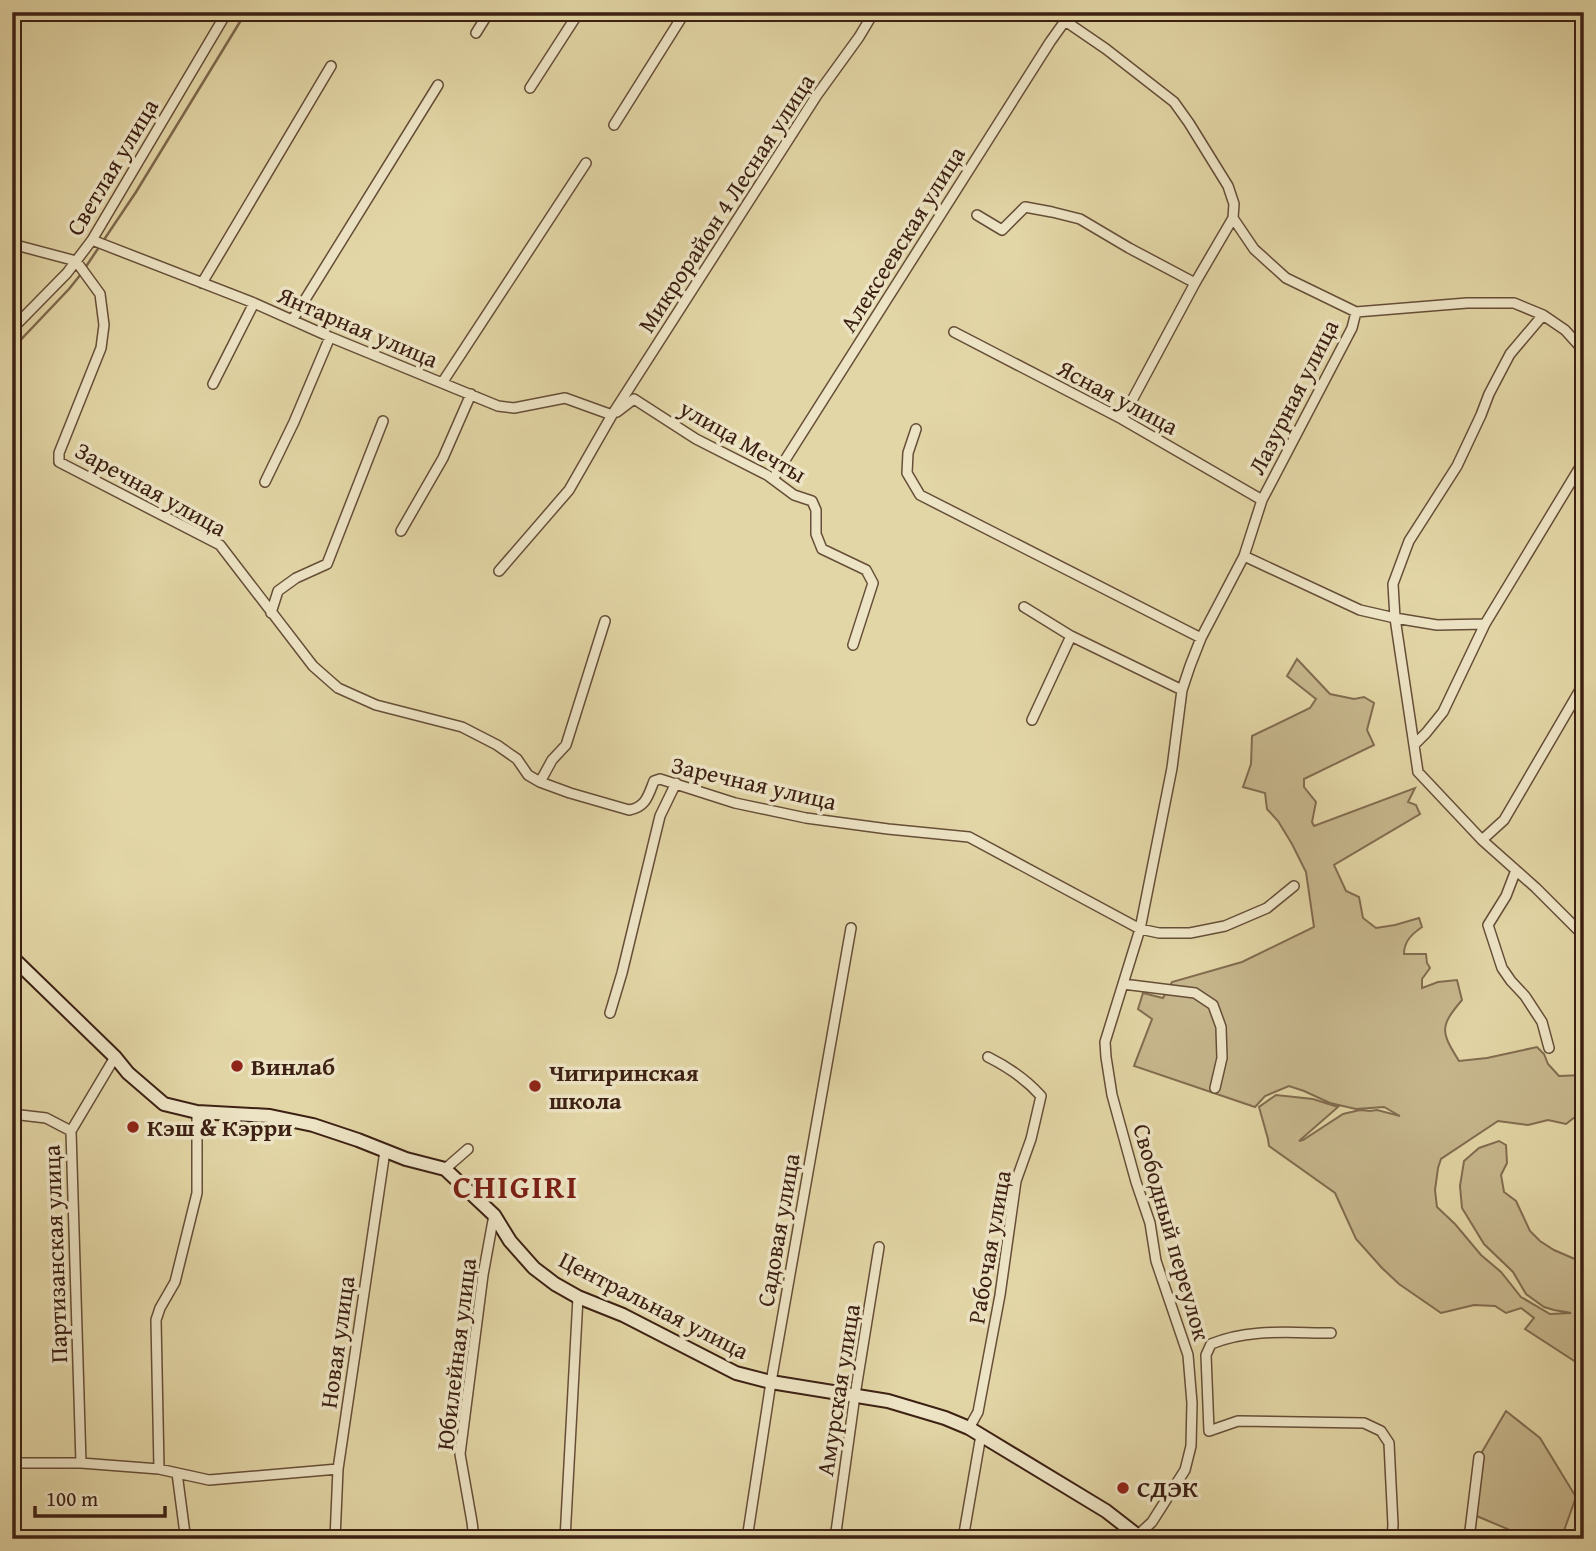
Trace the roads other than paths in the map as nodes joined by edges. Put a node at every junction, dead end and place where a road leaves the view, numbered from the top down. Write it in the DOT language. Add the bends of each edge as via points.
graph roads {
  1 [pos="227,12"];
  2 [pos="489,12"];
  3 [pos="579,12"];
  4 [pos="685,12"];
  5 [pos="874,12"];
  6 [pos="1052,12"];
  7 [pos="1065,21"];
  8 [pos="476,33"];
  9 [pos="331,66"];
  10 [pos="438,85"];
  11 [pos="530,88"];
  12 [pos="614,125"];
  13 [pos="586,163"];
  14 [pos="977,215"];
  15 [pos="1234,218"];
  16 [pos="92,240"];
  17 [pos="12,244"];
  18 [pos="76,261"];
  19 [pos="202,283"];
  20 [pos="1195,283"];
  21 [pos="254,303"];
  22 [pos="1356,312"];
  23 [pos="1543,315"];
  24 [pos="293,319"];
  25 [pos="12,330"];
  26 [pos="954,332"];
  27 [pos="330,337"];
  28 [pos="1584,351"];
  29 [pos="442,383"];
  30 [pos="213,384"];
  31 [pos="471,394"];
  32 [pos="612,415"];
  33 [pos="1122,419"];
  34 [pos="383,421"];
  35 [pos="916,429"];
  36 [pos="1584,465"];
  37 [pos="773,479"];
  38 [pos="265,482"];
  39 [pos="1262,500"];
  40 [pos="401,531"];
  41 [pos="1244,556"];
  42 [pos="499,571"];
  43 [pos="1024,607"];
  44 [pos="271,613"];
  45 [pos="1395,618"];
  46 [pos="605,621"];
  47 [pos="1485,624"];
  48 [pos="1071,636"];
  49 [pos="1201,638"];
  50 [pos="853,645"];
  51 [pos="1584,683"];
  52 [pos="1182,690"];
  53 [pos="1032,720"];
  54 [pos="1414,745"];
  55 [pos="540,782"];
  56 [pos="676,783"];
  57 [pos="1482,840"];
  58 [pos="1516,870"];
  59 [pos="1294,886"];
  60 [pos="1584,917"];
  61 [pos="851,928"];
  62 [pos="1140,929"];
  63 [pos="1580,933"];
  64 [pos="12,957"];
  65 [pos="1123,984"];
  66 [pos="610,1013"];
  67 [pos="1549,1048"];
  68 [pos="115,1057"];
  69 [pos="988,1057"];
  70 [pos="1215,1088"];
  71 [pos="197,1112"];
  72 [pos="12,1114"];
  73 [pos="71,1131"];
  74 [pos="468,1149"];
  75 [pos="385,1152"];
  76 [pos="445,1169"];
  77 [pos="494,1215"];
  78 [pos="879,1247"];
  79 [pos="578,1297"];
  80 [pos="1331,1334"];
  81 [pos="771,1382"];
  82 [pos="855,1395"];
  83 [pos="975,1432"];
  84 [pos="1479,1457"];
  85 [pos="12,1463"];
  86 [pos="81,1463"];
  87 [pos="159,1469"];
  88 [pos="338,1469"];
  89 [pos="177,1473"];
  90 [pos="185,1534"];
  91 [pos="1140,1537"];
  92 [pos="335,1539"];
  93 [pos="474,1539"];
  94 [pos="565,1539"];
  95 [pos="747,1539"];
  96 [pos="835,1539"];
  97 [pos="963,1539"];
  98 [pos="1392,1539"];
  99 [pos="1469,1539"];
  1 -- 16 [label="street, Светлая улица"];
  2 -- 8 [label="street"];
  3 -- 11 [label="street"];
  4 -- 12 [label="street"];
  5 -- 32 [label="street, Микрорайон 4 Лесная улица"];
  6 -- 7 [label="street"];
  7 -- 15 [label="street" via="1174,102 1228,186"];
  7 -- 37 [label="street, Алексеевская улица"];
  9 -- 19 [label="street"];
  10 -- 24 [label="street"];
  13 -- 29 [label="street"];
  14 -- 20 [label="street" via="1002,230 1025,207 1080,219"];
  15 -- 20 [label="street"];
  15 -- 22 [label="street" via="1254,250 1286,278"];
  16 -- 18 [label="street, Светлая улица"];
  16 -- 19 [label="street, Янтарная улица"];
  17 -- 18 [label="street"];
  18 -- 25 [label="street, Светлая улица"];
  18 -- 44 [label="street, Заречная улица" via="100,294 104,325 101,348 59,461 220,545"];
  19 -- 21 [label="street, Янтарная улица"];
  20 -- 33 [label="street"];
  21 -- 24 [label="street, Янтарная улица"];
  21 -- 30 [label="street"];
  22 -- 23 [label="street" via="1514,303"];
  22 -- 39 [label="street, Лазурная улица" via="1352,328"];
  23 -- 28 [label="street"];
  23 -- 45 [label="street" via="1510,354 1457,466 1409,541 1393,584"];
  24 -- 27 [label="street, Янтарная улица"];
  26 -- 33 [label="street, Ясная улица"];
  27 -- 29 [label="street, Янтарная улица"];
  27 -- 38 [label="street"];
  29 -- 31 [label="street, Янтарная улица"];
  31 -- 32 [label="street, Янтарная улица" via="514,408 565,398"];
  31 -- 40 [label="street" via="443,458"];
  32 -- 37 [label="street, улица Мечты" via="634,399 696,439"];
  32 -- 42 [label="street, Микрорайон 4 Лесная улица" via="569,490"];
  33 -- 39 [label="street, Ясная улица"];
  34 -- 44 [label="street" via="327,564 278,591"];
  35 -- 49 [label="street" via="907,473 920,495"];
  36 -- 47 [label="street"];
  37 -- 50 [label="street, улица Мечты" via="794,495 812,501 822,550 866,570 873,583"];
  39 -- 41 [label="street"];
  41 -- 45 [label="street" via="1360,610"];
  41 -- 49 [label="street"];
  43 -- 48 [label="street"];
  44 -- 55 [label="street, Заречная улица" via="313,666 338,688 376,705 462,727 517,759 527,775"];
  45 -- 47 [label="street" via="1437,625"];
  45 -- 54 [label="street"];
  46 -- 55 [label="street" via="566,745"];
  47 -- 54 [label="street" via="1443,712"];
  48 -- 52 [label="street"];
  48 -- 53 [label="street"];
  49 -- 52 [label="street"];
  51 -- 57 [label="street" via="1504,820"];
  52 -- 62 [label="street" via="1172,768"];
  54 -- 57 [label="street" via="1418,772"];
  55 -- 56 [label="street, Заречная улица" via="629,810 643,804 654,781"];
  56 -- 62 [label="street, Заречная улица" via="735,803 806,818 969,837"];
  56 -- 66 [label="street" via="660,816"];
  57 -- 58 [label="street"];
  58 -- 63 [label="street"];
  58 -- 67 [label="street" via="1489,925 1502,968 1542,1022"];
  59 -- 62 [label="street, Заречная улица" via="1267,908 1225,926 1190,933"];
  60 -- 63 [label="street"];
  61 -- 81 [label="street, Садовая улица"];
  62 -- 65 [label="street, Свободный переулок"];
  64 -- 68 [label="street, Центральная улица"];
  65 -- 70 [label="street" via="1195,993 1213,1005 1221,1027 1222,1058"];
  65 -- 91 [label="street, Свободный переулок" via="1105,1042 1112,1095 1150,1223 1156,1261 1188,1355 1192,1403 1185,1470"];
  68 -- 71 [label="street, Центральная улица" via="164,1104"];
  68 -- 73 [label="street, Партизанская улица"];
  69 -- 83 [label="street, Рабочая улица" via="1010,1068 1041,1096 1016,1181"];
  71 -- 75 [label="street, Центральная улица" via="270,1116 313,1125"];
  71 -- 87 [label="street" via="197,1194 175,1282 156,1320"];
  72 -- 73 [label="street" via="46,1118"];
  73 -- 86 [label="street, Партизанская улица"];
  74 -- 76 [label="street"];
  75 -- 76 [label="street, Центральная улица"];
  75 -- 88 [label="street, Новая улица"];
  76 -- 77 [label="street, Центральная улица"];
  77 -- 79 [label="street, Центральная улица" via="534,1268"];
  77 -- 93 [label="street, Юбилейная улица" via="460,1454"];
  78 -- 82 [label="street, Амурская улица"];
  79 -- 81 [label="street, Центральная улица" via="623,1314 736,1373"];
  79 -- 94 [label="street"];
  80 -- 98 [label="street" via="1260,1332 1211,1344 1206,1354 1209,1431 1238,1421 1364,1423 1381,1431 1389,1443"];
  81 -- 82 [label="street, Центральная улица"];
  81 -- 95 [label="street, Садовая улица"];
  82 -- 83 [label="street, Центральная улица" via="945,1418"];
  82 -- 96 [label="street, Амурская улица"];
  83 -- 91 [label="street, Центральная улица" via="1106,1511"];
  83 -- 97 [label="street, Рабочая улица"];
  84 -- 99 [label="street"];
  85 -- 86 [label="street"];
  86 -- 87 [label="street"];
  87 -- 89 [label="street"];
  88 -- 89 [label="street" via="209,1480"];
  88 -- 92 [label="street, Новая улица"];
  89 -- 90 [label="street"];
}
